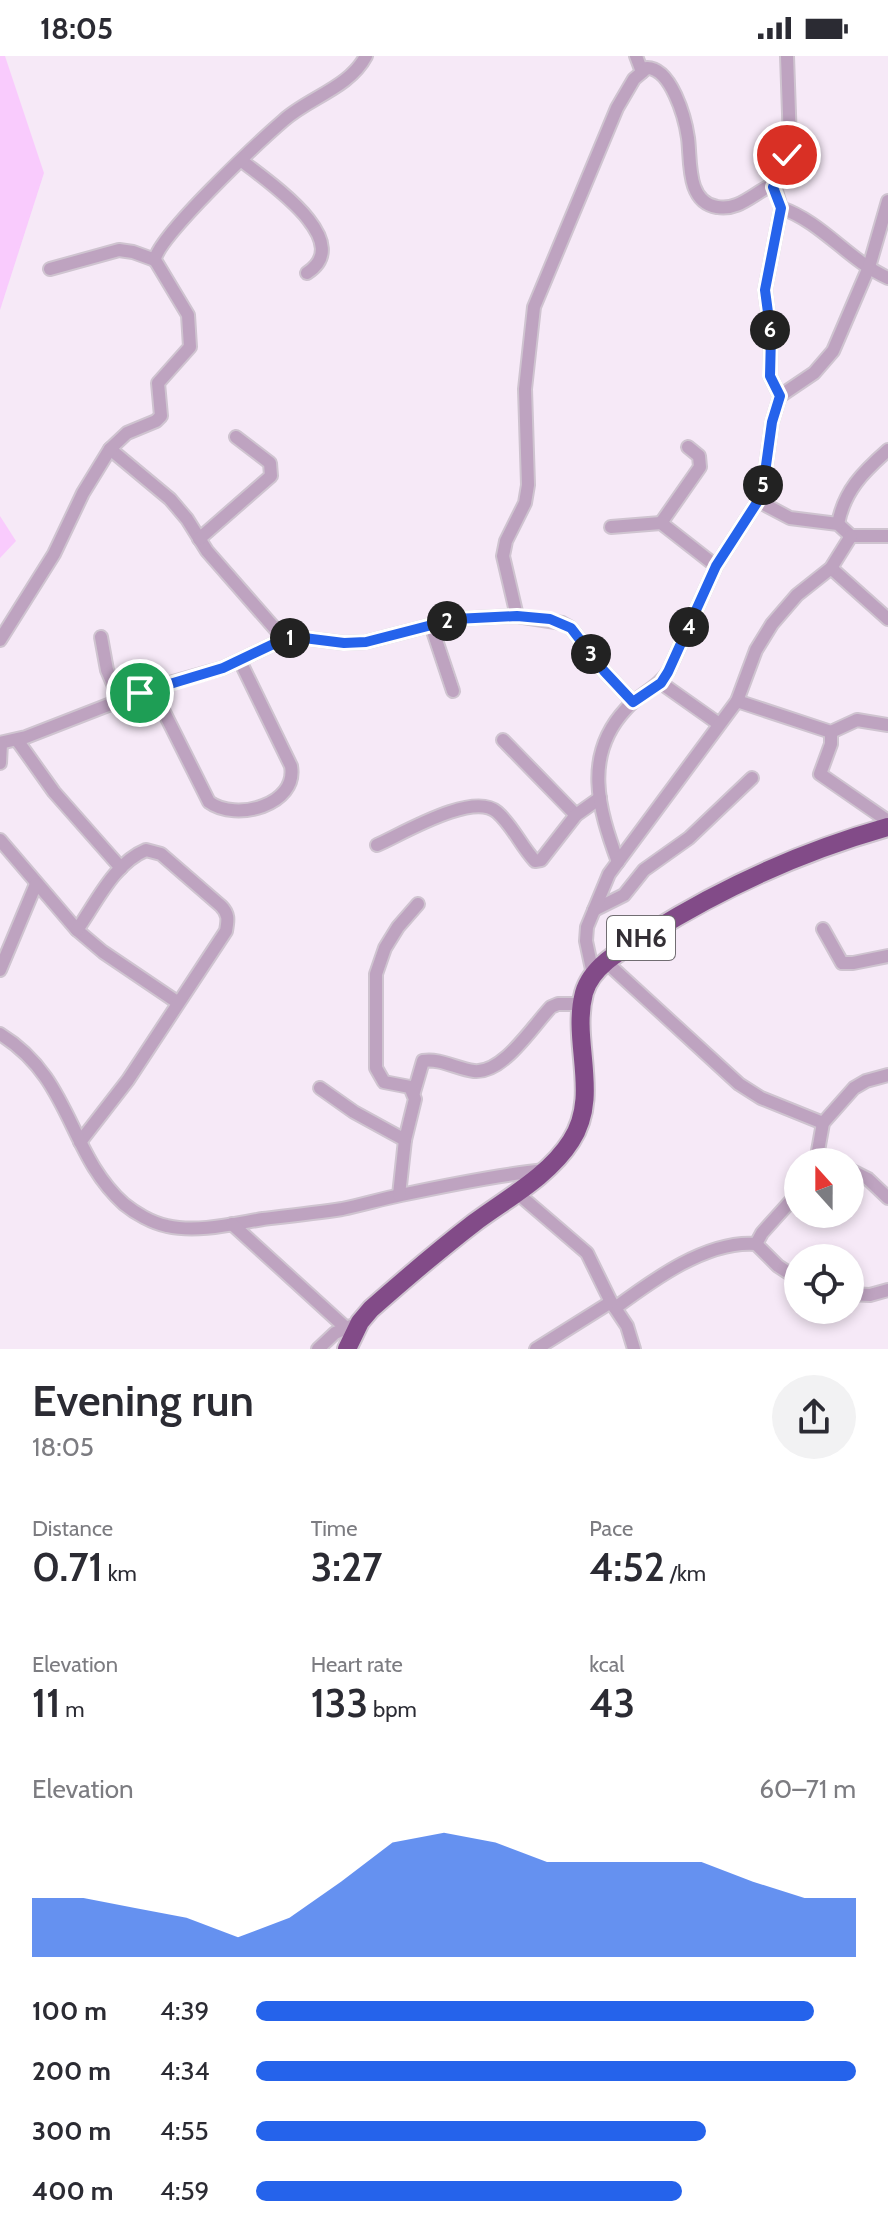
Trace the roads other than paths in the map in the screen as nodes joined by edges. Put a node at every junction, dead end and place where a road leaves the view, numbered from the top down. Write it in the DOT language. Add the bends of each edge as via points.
graph roads {
  1 [pos="366,56"];
  2 [pos="636,56"];
  3 [pos="787,56"];
  4 [pos="642,72"];
  5 [pos="242,161"];
  6 [pos="773,187"];
  7 [pos="888,201"];
  8 [pos="781,208"];
  9 [pos="155,260"];
  10 [pos="869,267"];
  11 [pos="50,269"];
  12 [pos="307,273"];
  13 [pos="888,278"];
  14 [pos="780,396"];
  15 [pos="236,437"];
  16 [pos="688,447"];
  17 [pos="110,449"];
  18 [pos="888,450"];
  19 [pos="758,501"];
  20 [pos="661,523"];
  21 [pos="838,524"];
  22 [pos="611,527"];
  23 [pos="851,536"];
  24 [pos="888,536"];
  25 [pos="199,539"];
  26 [pos="716,566"];
  27 [pos="831,568"];
  28 [pos="517,616"];
  29 [pos="888,619"];
  30 [pos="431,625"];
  31 [pos="101,637"];
  32 [pos="284,639"];
  33 [pos="0,640"];
  34 [pos="240,661"];
  35 [pos="661,683"];
  36 [pos="152,688"];
  37 [pos="453,691"];
  38 [pos="120,700"];
  39 [pos="737,701"];
  40 [pos="633,702"];
  41 [pos="719,724"];
  42 [pos="888,725"];
  43 [pos="831,732"];
  44 [pos="17,740"];
  45 [pos="503,740"];
  46 [pos="0,743"];
  47 [pos="0,763"];
  48 [pos="752,778"];
  49 [pos="600,798"];
  50 [pos="576,815"];
  51 [pos="888,821"];
  52 [pos="888,827"];
  53 [pos="0,840"];
  54 [pos="377,845"];
  55 [pos="618,862"];
  56 [pos="121,868"];
  57 [pos="36,884"];
  58 [pos="418,904"];
  59 [pos="594,910"];
  60 [pos="823,929"];
  61 [pos="77,930"];
  62 [pos="888,956"];
  63 [pos="600,968"];
  64 [pos="0,970"];
  65 [pos="177,1002"];
  66 [pos="582,1004"];
  67 [pos="0,1034"];
  68 [pos="888,1075"];
  69 [pos="320,1088"];
  70 [pos="414,1092"];
  71 [pos="823,1123"];
  72 [pos="405,1140"];
  73 [pos="80,1142"];
  74 [pos="819,1148"];
  75 [pos="545,1170"];
  76 [pos="864,1177"];
  77 [pos="516,1192"];
  78 [pos="399,1195"];
  79 [pos="888,1198"];
  80 [pos="784,1209"];
  81 [pos="232,1224"];
  82 [pos="756,1244"];
  83 [pos="784,1270"];
  84 [pos="888,1290"];
  85 [pos="864,1295"];
  86 [pos="613,1305"];
  87 [pos="353,1325"];
  88 [pos="318,1349"];
  89 [pos="347,1349"];
  90 [pos="536,1349"];
  91 [pos="634,1349"];
  1 -- 5 [label="street" via="347,79 284,120"];
  2 -- 4 [label="street"];
  3 -- 6 [label="street" via="790,142"];
  4 -- 6 [label="street" via="654,68 670,81 688,134 692,180 704,201 717,207 739,205"];
  4 -- 28 [label="street" via="617,108 534,307 525,389 528,485 503,556"];
  5 -- 9 [label="street" via="164,240"];
  5 -- 12 [label="street" via="292,202 318,233 323,257"];
  6 -- 8 [label="street"];
  7 -- 10 [label="street"];
  8 -- 10 [label="street" via="803,217"];
  8 -- 14 [label="street" via="765,290 770,376"];
  9 -- 11 [label="street" via="119,250"];
  9 -- 17 [label="street" via="188,315 190,347 158,383 160,419 127,433"];
  10 -- 13 [label="street"];
  10 -- 14 [label="street" via="833,351 814,373"];
  14 -- 19 [label="street"];
  15 -- 25 [label="street" via="263,456 271,476"];
  16 -- 20 [label="street" via="699,456 700,467"];
  17 -- 25 [label="street" via="170,499"];
  17 -- 33 [label="street"];
  18 -- 21 [label="street" via="854,483"];
  19 -- 21 [label="street" via="790,518"];
  19 -- 26 [label="street"];
  20 -- 22 [label="street"];
  20 -- 26 [label="street"];
  21 -- 23 [label="street"];
  23 -- 24 [label="street"];
  23 -- 27 [label="street"];
  25 -- 32 [label="street"];
  26 -- 35 [label="street"];
  27 -- 29 [label="street"];
  27 -- 39 [label="street" via="772,624"];
  28 -- 30 [label="street"];
  28 -- 40 [label="street" via="550,619 571,628"];
  30 -- 32 [label="street" via="366,642"];
  30 -- 37 [label="street"];
  31 -- 38 [label="street"];
  32 -- 34 [label="street"];
  34 -- 36 [label="street"];
  34 -- 36 [label="street" via="293,776 290,788 263,806 231,811 209,802"];
  35 -- 40 [label="street"];
  35 -- 41 [label="street"];
  36 -- 38 [label="street"];
  38 -- 44 [label="street"];
  39 -- 41 [label="street"];
  39 -- 43 [label="street"];
  40 -- 49 [label="street" via="604,739 598,766"];
  41 -- 55 [label="street"];
  42 -- 43 [label="street" via="857,720"];
  43 -- 51 [label="street" via="820,774"];
  44 -- 46 [label="street"];
  44 -- 56 [label="street" via="54,792"];
  45 -- 50 [label="street"];
  46 -- 47 [label="street"];
  48 -- 59 [label="street" via="689,838 644,870 624,895"];
  49 -- 50 [label="street"];
  49 -- 55 [label="street"];
  50 -- 54 [label="street" via="535,861 504,819 486,806 439,816"];
  52 -- 63 [label="highway, NH6" via="738,883"];
  53 -- 57 [label="street"];
  55 -- 59 [label="street"];
  56 -- 61 [label="street"];
  56 -- 65 [label="street" via="137,854 153,851 227,912 226,931"];
  57 -- 61 [label="street"];
  57 -- 64 [label="street"];
  58 -- 70 [label="street" via="391,937 376,974 376,1068 384,1082"];
  59 -- 63 [label="street" via="586,941"];
  60 -- 62 [label="street" via="842,963"];
  61 -- 65 [label="street"];
  63 -- 66 [label="highway, NH6" via="585,989"];
  63 -- 71 [label="street" via="739,1084"];
  65 -- 73 [label="street" via="128,1080"];
  66 -- 70 [label="street" via="551,1007 495,1067 478,1071 423,1061"];
  66 -- 75 [label="highway, NH6" via="584,1109 571,1142"];
  67 -- 73 [label="street" via="18,1045 47,1077"];
  68 -- 71 [label="street" via="854,1088"];
  69 -- 72 [label="street"];
  70 -- 72 [label="street"];
  71 -- 74 [label="street"];
  72 -- 78 [label="street"];
  73 -- 81 [label="street" via="110,1189 139,1214 166,1226"];
  75 -- 77 [label="highway, NH6"];
  75 -- 78 [label="street"];
  76 -- 79 [label="street"];
  77 -- 86 [label="street" via="587,1253"];
  77 -- 87 [label="highway, NH6"];
  78 -- 81 [label="street"];
  80 -- 82 [label="street"];
  81 -- 87 [label="street"];
  82 -- 83 [label="street"];
  82 -- 86 [label="street" via="730,1245 695,1257"];
  84 -- 85 [label="street"];
  86 -- 90 [label="street"];
  86 -- 91 [label="street"];
  87 -- 88 [label="street"];
  87 -- 89 [label="highway, NH6"];
}
